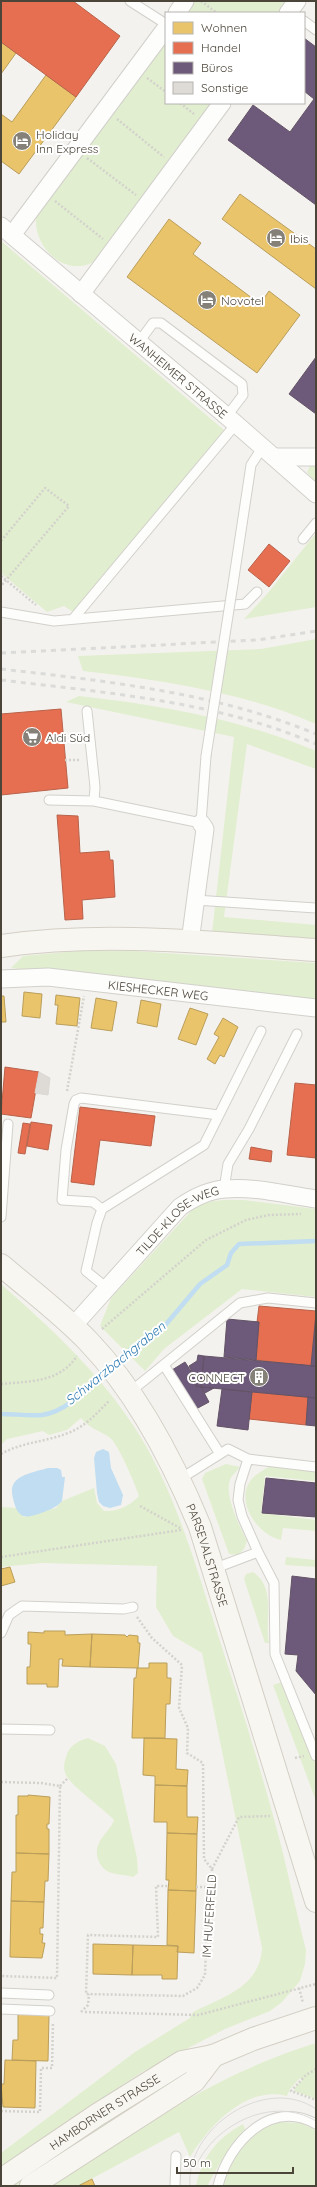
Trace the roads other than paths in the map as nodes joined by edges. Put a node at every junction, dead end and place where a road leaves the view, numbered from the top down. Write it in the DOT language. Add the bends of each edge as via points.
graph roads {
  1 [pos="130,1"];
  2 [pos="186,1"];
  3 [pos="178,12"];
  4 [pos="305,22"];
  5 [pos="165,23"];
  6 [pos="165,29"];
  7 [pos="316,30"];
  8 [pos="221,104"];
  9 [pos="6,231"];
  10 [pos="81,294"];
  11 [pos="139,342"];
  12 [pos="231,420"];
  13 [pos="268,453"];
  14 [pos="316,457"];
  15 [pos="316,494"];
  16 [pos="316,523"];
  17 [pos="303,539"];
  18 [pos="257,592"];
  19 [pos="1,612"];
  20 [pos="73,619"];
  21 [pos="87,711"];
  22 [pos="49,800"];
  23 [pos="94,801"];
  24 [pos="201,823"];
  25 [pos="194,900"];
  26 [pos="316,908"];
  27 [pos="190,942"];
  28 [pos="1,946"];
  29 [pos="316,950"];
  30 [pos="1,979"];
  31 [pos="316,1008"];
  32 [pos="261,1031"];
  33 [pos="297,1034"];
  34 [pos="219,1115"];
  35 [pos="8,1124"];
  36 [pos="224,1189"];
  37 [pos="316,1199"];
  38 [pos="102,1209"];
  39 [pos="1,1217"];
  40 [pos="1,1265"];
  41 [pos="107,1288"];
  42 [pos="316,1303"];
  43 [pos="86,1340"];
  44 [pos="164,1365"];
  45 [pos="125,1388"];
  46 [pos="220,1454"];
  47 [pos="248,1459"];
  48 [pos="316,1467"];
  49 [pos="180,1479"];
  50 [pos="258,1552"];
  51 [pos="213,1569"];
  52 [pos="133,1607"];
  53 [pos="1,1633"];
  54 [pos="1,1729"];
  55 [pos="50,1730"];
  56 [pos="316,1756"];
  57 [pos="316,1901"];
  58 [pos="1,1993"];
  59 [pos="49,1995"];
  60 [pos="1,2009"];
  61 [pos="51,2014"];
  62 [pos="316,2018"];
  63 [pos="213,2056"];
  64 [pos="316,2124"];
  65 [pos="176,2156"];
  66 [pos="1,2180"];
  67 [pos="31,2186"];
  68 [pos="175,2186"];
  69 [pos="218,2186"];
  1 -- 5 [label="lane"];
  2 -- 3 [label="street"];
  4 -- 7 [label="lane"];
  6 -- 9 [label="street" via="44,192"];
  8 -- 10 [label="street"];
  9 -- 10 [label="street, WANHEIMER STRASSE"];
  10 -- 11 [label="street, WANHEIMER STRASSE"];
  11 -- 12 [label="street, WANHEIMER STRASSE"];
  11 -- 12 [label="lane" via="153,323 161,323 242,384 242,395"];
  12 -- 13 [label="street, WANHEIMER STRASSE"];
  12 -- 20 [label="lane"];
  13 -- 14 [label="street"];
  13 -- 15 [label="street, WANHEIMER STRASSE"];
  13 -- 24 [label="lane, bridge" via="251,465 206,756"];
  16 -- 17 [label="lane"];
  18 -- 20 [label="lane" via="245,604"];
  19 -- 20 [label="lane" via="54,621"];
  21 -- 23 [label="lane" via="95,788"];
  22 -- 23 [label="lane"];
  23 -- 24 [label="lane"];
  24 -- 25 [label="street" via="204,829"];
  25 -- 26 [label="lane"];
  25 -- 27 [label="street"];
  27 -- 28 [label="street" via="108,938 25,942"];
  27 -- 29 [label="street"];
  30 -- 31 [label="street, KIESHECKER WEG" via="48,977"];
  32 -- 34 [label="lane"];
  33 -- 36 [label="lane" via="250,1129 228,1164"];
  34 -- 38 [label="lane" via="204,1145"];
  34 -- 38 [label="lane" via="81,1098 76,1100 66,1150 62,1200 93,1202"];
  35 -- 39 [label="lane"];
  36 -- 37 [label="street, TILDE-KLOSE-WEG" via="252,1190"];
  36 -- 41 [label="street, TILDE-KLOSE-WEG" via="196,1197 180,1207"];
  38 -- 41 [label="lane" via="86,1271"];
  40 -- 43 [label="street, PARSEVALSTRASSE"];
  41 -- 43 [label="street, TILDE-KLOSE-WEG"];
  42 -- 44 [label="lane" via="268,1298 240,1303"];
  43 -- 45 [label="street, PARSEVALSTRASSE"];
  44 -- 45 [label="lane"];
  44 -- 46 [label="lane"];
  45 -- 49 [label="street, PARSEVALSTRASSE"];
  46 -- 47 [label="lane" via="228,1449"];
  46 -- 49 [label="lane"];
  47 -- 48 [label="lane"];
  47 -- 50 [label="lane" via="238,1500 242,1516"];
  49 -- 51 [label="street, PARSEVALSTRASSE" via="191,1528"];
  50 -- 51 [label="lane"];
  50 -- 56 [label="lane" via="274,1583 275,1654"];
  51 -- 57 [label="street, PARSEVALSTRASSE"];
  52 -- 53 [label="lane" via="124,1609 22,1606 9,1615"];
  54 -- 55 [label="lane"];
  58 -- 59 [label="lane"];
  60 -- 61 [label="lane"];
  62 -- 63 [label="street, HAMBORNER STRASSE" via="253,2039"];
  63 -- 66 [label="street, HAMBORNER STRASSE" via="182,2062 97,2115"];
  63 -- 67 [label="street, HAMBORNER STRASSE" via="194,2081"];
  64 -- 69 [label="lane" via="291,2117 258,2124 246,2134 235,2149 224,2168"];
  65 -- 68 [label="lane"];
}
